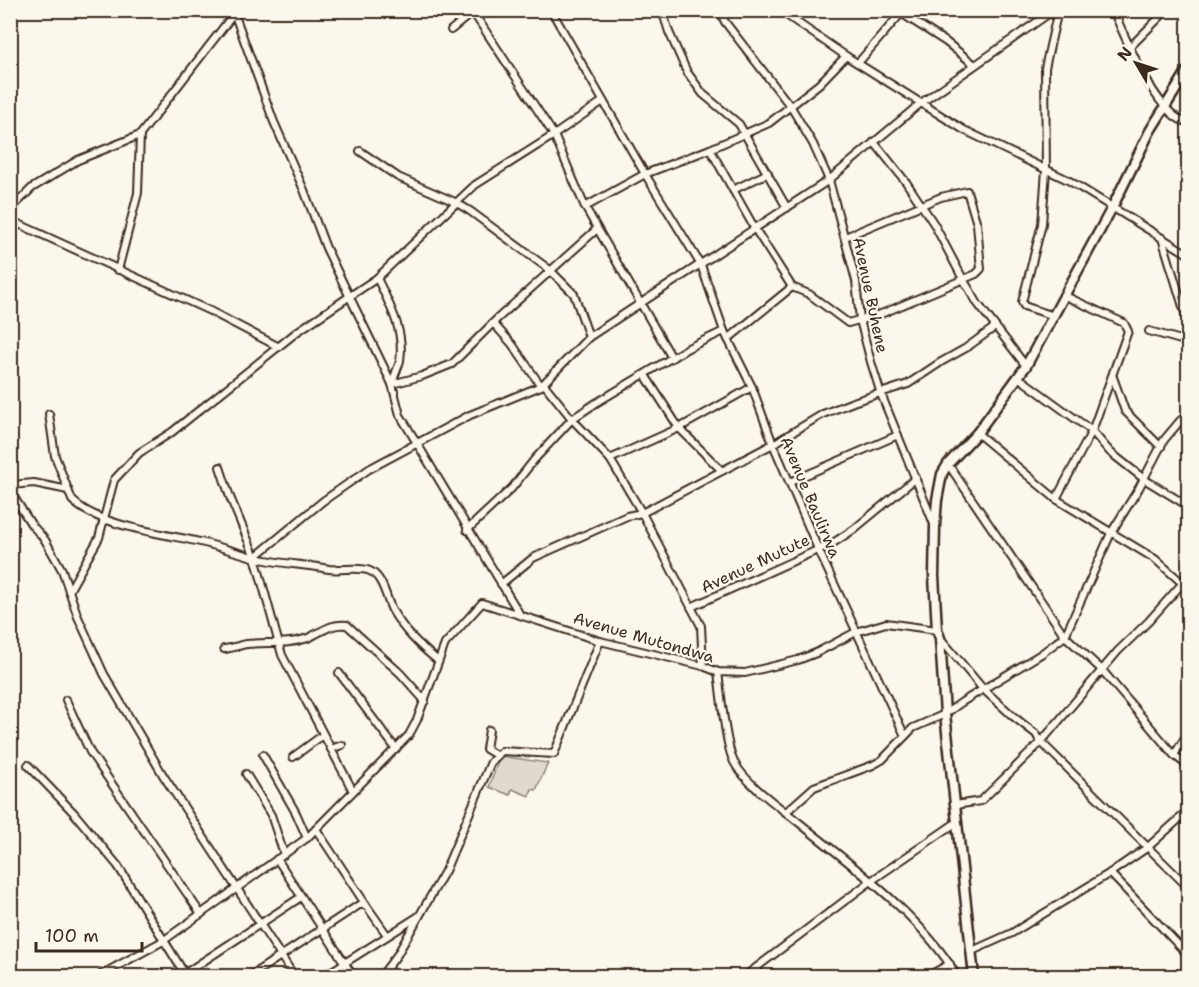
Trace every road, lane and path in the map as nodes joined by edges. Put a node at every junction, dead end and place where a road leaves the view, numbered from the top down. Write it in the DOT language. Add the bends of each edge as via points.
graph roads {
  1 [pos="16,10"];
  2 [pos="551,10"];
  3 [pos="662,10"];
  4 [pos="720,10"];
  5 [pos="779,10"];
  6 [pos="1038,10"];
  7 [pos="1056,10"];
  8 [pos="1113,10"];
  9 [pos="1167,10"];
  10 [pos="235,11"];
  11 [pos="473,11"];
  12 [pos="902,12"];
  13 [pos="10,17"];
  14 [pos="1046,17"];
  15 [pos="451,30"];
  16 [pos="1130,47"];
  17 [pos="846,56"];
  18 [pos="858,63"];
  19 [pos="975,65"];
  20 [pos="1188,70"];
  21 [pos="603,101"];
  22 [pos="921,103"];
  23 [pos="791,106"];
  24 [pos="1164,106"];
  25 [pos="1188,122"];
  26 [pos="745,134"];
  27 [pos="140,135"];
  28 [pos="554,135"];
  29 [pos="874,142"];
  30 [pos="710,149"];
  31 [pos="360,151"];
  32 [pos="1046,170"];
  33 [pos="768,173"];
  34 [pos="645,174"];
  35 [pos="829,180"];
  36 [pos="734,190"];
  37 [pos="455,202"];
  38 [pos="921,205"];
  39 [pos="1113,206"];
  40 [pos="585,207"];
  41 [pos="787,208"];
  42 [pos="10,210"];
  43 [pos="10,220"];
  44 [pos="597,229"];
  45 [pos="755,229"];
  46 [pos="845,237"];
  47 [pos="1161,238"];
  48 [pos="1188,254"];
  49 [pos="701,264"];
  50 [pos="118,270"];
  51 [pos="550,270"];
  52 [pos="376,278"];
  53 [pos="963,279"];
  54 [pos="792,287"];
  55 [pos="1063,295"];
  56 [pos="349,298"];
  57 [pos="640,304"];
  58 [pos="1052,315"];
  59 [pos="860,320"];
  60 [pos="493,322"];
  61 [pos="1188,323"];
  62 [pos="995,327"];
  63 [pos="724,331"];
  64 [pos="1149,331"];
  65 [pos="589,337"];
  66 [pos="728,339"];
  67 [pos="1188,342"];
  68 [pos="279,347"];
  69 [pos="672,358"];
  70 [pos="1026,366"];
  71 [pos="645,375"];
  72 [pos="1018,377"];
  73 [pos="1113,377"];
  74 [pos="392,384"];
  75 [pos="543,385"];
  76 [pos="752,387"];
  77 [pos="881,394"];
  78 [pos="49,414"];
  79 [pos="1188,415"];
  80 [pos="572,419"];
  81 [pos="679,428"];
  82 [pos="1092,431"];
  83 [pos="977,434"];
  84 [pos="898,435"];
  85 [pos="417,444"];
  86 [pos="773,444"];
  87 [pos="1161,447"];
  88 [pos="610,459"];
  89 [pos="948,464"];
  90 [pos="220,467"];
  91 [pos="722,471"];
  92 [pos="916,478"];
  93 [pos="1144,478"];
  94 [pos="790,482"];
  95 [pos="10,485"];
  96 [pos="68,490"];
  97 [pos="10,491"];
  98 [pos="1056,499"];
  99 [pos="1188,507"];
  100 [pos="642,513"];
  101 [pos="104,518"];
  102 [pos="935,525"];
  103 [pos="467,530"];
  104 [pos="1111,533"];
  105 [pos="818,549"];
  106 [pos="255,557"];
  107 [pos="1188,577"];
  108 [pos="501,584"];
  109 [pos="1186,586"];
  110 [pos="69,591"];
  111 [pos="691,607"];
  112 [pos="519,614"];
  113 [pos="856,632"];
  114 [pos="939,634"];
  115 [pos="1065,636"];
  116 [pos="600,641"];
  117 [pos="278,642"];
  118 [pos="224,649"];
  119 [pos="438,660"];
  120 [pos="703,666"];
  121 [pos="1102,670"];
  122 [pos="718,672"];
  123 [pos="339,673"];
  124 [pos="983,689"];
  125 [pos="66,700"];
  126 [pos="425,701"];
  127 [pos="945,714"];
  128 [pos="489,730"];
  129 [pos="1188,733"];
  130 [pos="323,735"];
  131 [pos="905,736"];
  132 [pos="1041,742"];
  133 [pos="342,745"];
  134 [pos="331,749"];
  135 [pos="396,749"];
  136 [pos="263,755"];
  137 [pos="496,755"];
  138 [pos="1173,755"];
  139 [pos="293,757"];
  140 [pos="28,765"];
  141 [pos="1188,766"];
  142 [pos="246,774"];
  143 [pos="354,791"];
  144 [pos="955,806"];
  145 [pos="1188,811"];
  146 [pos="786,812"];
  147 [pos="957,822"];
  148 [pos="316,829"];
  149 [pos="307,838"];
  150 [pos="1148,847"];
  151 [pos="284,854"];
  152 [pos="277,859"];
  153 [pos="1110,873"];
  154 [pos="871,881"];
  155 [pos="1188,887"];
  156 [pos="237,888"];
  157 [pos="301,897"];
  158 [pos="366,905"];
  159 [pos="201,914"];
  160 [pos="419,916"];
  161 [pos="260,924"];
  162 [pos="321,930"];
  163 [pos="387,935"];
  164 [pos="163,941"];
  165 [pos="972,951"];
  166 [pos="1188,955"];
  167 [pos="281,956"];
  168 [pos="345,963"];
  169 [pos="950,964"];
  170 [pos="755,969"];
  171 [pos="99,976"];
  172 [pos="184,976"];
  173 [pos="250,976"];
  174 [pos="294,976"];
  175 [pos="324,976"];
  176 [pos="353,976"];
  177 [pos="381,976"];
  178 [pos="745,976"];
  179 [pos="761,976"];
  180 [pos="928,976"];
  181 [pos="957,976"];
  182 [pos="974,976"];
  1 -- 13 [label="street"];
  2 -- 21 [label="street, Avenue Baulirwa"];
  3 -- 26 [label="street" via="687,72 703,94 739,124"];
  4 -- 23 [label="street, Avenue Buhene" via="725,22"];
  5 -- 17 [label="street"];
  6 -- 14 [label="street"];
  7 -- 14 [label="street"];
  7 -- 32 [label="street" via="1045,68"];
  8 -- 16 [label="street"];
  9 -- 16 [label="street"];
  10 -- 27 [label="street"];
  10 -- 56 [label="street" via="274,122"];
  11 -- 15 [label="street"];
  11 -- 28 [label="street"];
  12 -- 18 [label="street"];
  12 -- 19 [label="street"];
  14 -- 19 [label="street"];
  16 -- 24 [label="street"];
  17 -- 18 [label="street"];
  17 -- 23 [label="street"];
  18 -- 22 [label="street"];
  19 -- 22 [label="street"];
  20 -- 24 [label="main road"];
  21 -- 28 [label="street"];
  21 -- 34 [label="street, Avenue Baulirwa"];
  22 -- 29 [label="street"];
  22 -- 32 [label="street" via="974,135"];
  23 -- 26 [label="street" via="769,123"];
  23 -- 35 [label="street, Avenue Buhene"];
  24 -- 25 [label="street" via="1175,118"];
  24 -- 39 [label="main road"];
  26 -- 30 [label="street"];
  26 -- 33 [label="street"];
  27 -- 42 [label="street" via="78,160 32,188"];
  27 -- 50 [label="street" via="138,194"];
  28 -- 37 [label="street" via="475,184"];
  28 -- 40 [label="street"];
  29 -- 35 [label="street"];
  29 -- 38 [label="street"];
  30 -- 34 [label="street"];
  30 -- 36 [label="street"];
  31 -- 37 [label="street" via="398,177"];
  32 -- 39 [label="street"];
  32 -- 58 [label="street" via="1042,224 1022,302"];
  33 -- 36 [label="street"];
  33 -- 41 [label="street"];
  34 -- 40 [label="street"];
  34 -- 49 [label="street, Avenue Baulirwa"];
  35 -- 41 [label="street"];
  35 -- 46 [label="street, Avenue Buhene"];
  36 -- 45 [label="street"];
  37 -- 51 [label="street"];
  37 -- 52 [label="street"];
  38 -- 46 [label="street"];
  38 -- 53 [label="street"];
  38 -- 53 [label="street" via="967,191 977,224 981,269"];
  39 -- 47 [label="street"];
  39 -- 55 [label="main road"];
  40 -- 44 [label="street"];
  41 -- 45 [label="street"];
  43 -- 50 [label="street"];
  44 -- 51 [label="street"];
  44 -- 57 [label="street"];
  45 -- 49 [label="street"];
  45 -- 54 [label="street"];
  46 -- 59 [label="street, Avenue Buhene"];
  47 -- 48 [label="street"];
  47 -- 61 [label="street"];
  49 -- 57 [label="street"];
  49 -- 63 [label="street, Avenue Baulirwa"];
  50 -- 68 [label="street" via="210,310"];
  51 -- 60 [label="street"];
  51 -- 65 [label="street" via="574,294"];
  52 -- 56 [label="street"];
  52 -- 74 [label="street" via="400,334 400,360"];
  53 -- 59 [label="street"];
  53 -- 62 [label="street"];
  54 -- 59 [label="street" via="809,294 848,323"];
  54 -- 66 [label="street"];
  55 -- 58 [label="main road"];
  55 -- 73 [label="street" via="1127,327"];
  56 -- 68 [label="street"];
  56 -- 74 [label="street"];
  57 -- 65 [label="street"];
  57 -- 69 [label="street"];
  58 -- 70 [label="main road"];
  59 -- 77 [label="street, Avenue Buhene"];
  60 -- 74 [label="street" via="452,364"];
  60 -- 75 [label="street"];
  62 -- 70 [label="street"];
  62 -- 77 [label="street" via="908,384"];
  63 -- 66 [label="street, Avenue Baulirwa"];
  63 -- 69 [label="street"];
  64 -- 67 [label="street"];
  65 -- 75 [label="street"];
  66 -- 76 [label="street, Avenue Baulirwa"];
  68 -- 101 [label="street" via="137,455 113,482"];
  69 -- 71 [label="street"];
  70 -- 72 [label="main road"];
  71 -- 80 [label="street"];
  71 -- 81 [label="street"];
  72 -- 82 [label="street"];
  72 -- 83 [label="main road"];
  73 -- 82 [label="street"];
  73 -- 87 [label="street" via="1125,411"];
  74 -- 85 [label="street" via="400,415"];
  75 -- 80 [label="street"];
  75 -- 85 [label="street" via="470,415"];
  76 -- 81 [label="street"];
  76 -- 86 [label="street, Avenue Baulirwa"];
  77 -- 84 [label="street, Avenue Buhene"];
  77 -- 86 [label="street" via="823,414"];
  78 -- 96 [label="street" via="55,456"];
  79 -- 87 [label="street"];
  80 -- 88 [label="street"];
  80 -- 103 [label="street" via="512,488"];
  81 -- 88 [label="street"];
  81 -- 91 [label="street"];
  82 -- 93 [label="street" via="1110,452"];
  82 -- 98 [label="street"];
  83 -- 89 [label="main road"];
  83 -- 98 [label="street"];
  84 -- 92 [label="street, Avenue Buhene"];
  84 -- 94 [label="street"];
  85 -- 103 [label="street"];
  85 -- 106 [label="street" via="369,469 323,501"];
  86 -- 91 [label="street"];
  86 -- 94 [label="street, Avenue Baulirwa"];
  87 -- 93 [label="street"];
  88 -- 100 [label="street"];
  89 -- 102 [label="main road" via="939,486"];
  89 -- 115 [label="street"];
  90 -- 106 [label="street"];
  91 -- 100 [label="street"];
  92 -- 102 [label="street, Avenue Buhene"];
  92 -- 105 [label="street, Avenue Mutute" via="853,530"];
  93 -- 99 [label="street"];
  93 -- 104 [label="street"];
  94 -- 105 [label="street, Avenue Baulirwa"];
  95 -- 96 [label="street" via="34,483"];
  96 -- 101 [label="street" via="74,503"];
  97 -- 110 [label="street" via="45,540"];
  98 -- 104 [label="street"];
  100 -- 108 [label="street" via="533,558"];
  100 -- 111 [label="street"];
  101 -- 106 [label="street"];
  101 -- 110 [label="street" via="99,538"];
  102 -- 114 [label="main road"];
  103 -- 108 [label="street"];
  104 -- 109 [label="street" via="1155,559"];
  104 -- 115 [label="street"];
  105 -- 111 [label="street, Avenue Mutute"];
  105 -- 113 [label="street, Avenue Baulirwa"];
  106 -- 117 [label="street"];
  106 -- 119 [label="street" via="371,572 378,577 402,626"];
  107 -- 109 [label="street"];
  108 -- 112 [label="street"];
  109 -- 121 [label="street"];
  110 -- 156 [label="street" via="105,674 163,775"];
  111 -- 120 [label="street" via="701,626"];
  112 -- 116 [label="street, Avenue Mutondwa"];
  112 -- 119 [label="street, Avenue Mutondwa" via="482,603 445,644"];
  113 -- 114 [label="street, Avenue Mutondwa" via="886,623"];
  113 -- 122 [label="street, Avenue Mutondwa" via="798,660 744,673"];
  113 -- 131 [label="street, Avenue Baulirwa"];
  114 -- 124 [label="street"];
  114 -- 127 [label="main road"];
  115 -- 121 [label="street"];
  115 -- 124 [label="street"];
  116 -- 120 [label="street, Avenue Mutondwa"];
  116 -- 137 [label="street" via="554,754 502,750"];
  117 -- 118 [label="street"];
  117 -- 126 [label="street" via="309,637 328,626 347,625"];
  117 -- 130 [label="street"];
  119 -- 126 [label="street"];
  120 -- 122 [label="street, Avenue Mutondwa"];
  121 -- 132 [label="street"];
  121 -- 138 [label="street"];
  122 -- 146 [label="street" via="730,754 739,770"];
  123 -- 135 [label="street"];
  124 -- 127 [label="street"];
  124 -- 132 [label="street"];
  125 -- 159 [label="street" via="103,773"];
  126 -- 135 [label="street" via="414,728"];
  127 -- 131 [label="street"];
  127 -- 144 [label="main road"];
  128 -- 137 [label="street" via="486,749"];
  129 -- 138 [label="street"];
  130 -- 134 [label="street"];
  130 -- 139 [label="street"];
  131 -- 146 [label="street" via="882,760 814,788"];
  132 -- 144 [label="street" via="981,801"];
  132 -- 150 [label="street"];
  133 -- 134 [label="street"];
  134 -- 143 [label="street"];
  135 -- 143 [label="street"];
  136 -- 149 [label="street"];
  137 -- 160 [label="street" via="445,871"];
  138 -- 141 [label="street"];
  140 -- 164 [label="street" via="118,866"];
  142 -- 151 [label="street" via="271,815"];
  143 -- 148 [label="street"];
  144 -- 147 [label="main road"];
  145 -- 150 [label="street"];
  146 -- 154 [label="street"];
  147 -- 154 [label="street"];
  147 -- 165 [label="main road"];
  148 -- 149 [label="street"];
  148 -- 158 [label="street"];
  149 -- 151 [label="street"];
  150 -- 153 [label="street"];
  150 -- 155 [label="street"];
  151 -- 152 [label="street"];
  152 -- 156 [label="street"];
  152 -- 157 [label="street"];
  153 -- 165 [label="street" via="1012,933"];
  153 -- 166 [label="street"];
  154 -- 169 [label="street"];
  154 -- 170 [label="street"];
  156 -- 159 [label="street"];
  156 -- 161 [label="street"];
  157 -- 161 [label="street"];
  157 -- 162 [label="street"];
  158 -- 162 [label="street" via="359,905"];
  158 -- 163 [label="street"];
  159 -- 164 [label="street"];
  160 -- 163 [label="street"];
  160 -- 177 [label="street"];
  161 -- 167 [label="street"];
  161 -- 172 [label="street"];
  162 -- 167 [label="street"];
  162 -- 168 [label="street"];
  163 -- 168 [label="street"];
  164 -- 171 [label="street"];
  164 -- 172 [label="street"];
  165 -- 182 [label="main road"];
  167 -- 173 [label="street"];
  167 -- 174 [label="street"];
  168 -- 175 [label="street"];
  168 -- 176 [label="street"];
  169 -- 180 [label="street"];
  169 -- 181 [label="street"];
  170 -- 178 [label="street"];
  170 -- 179 [label="street"];
}
